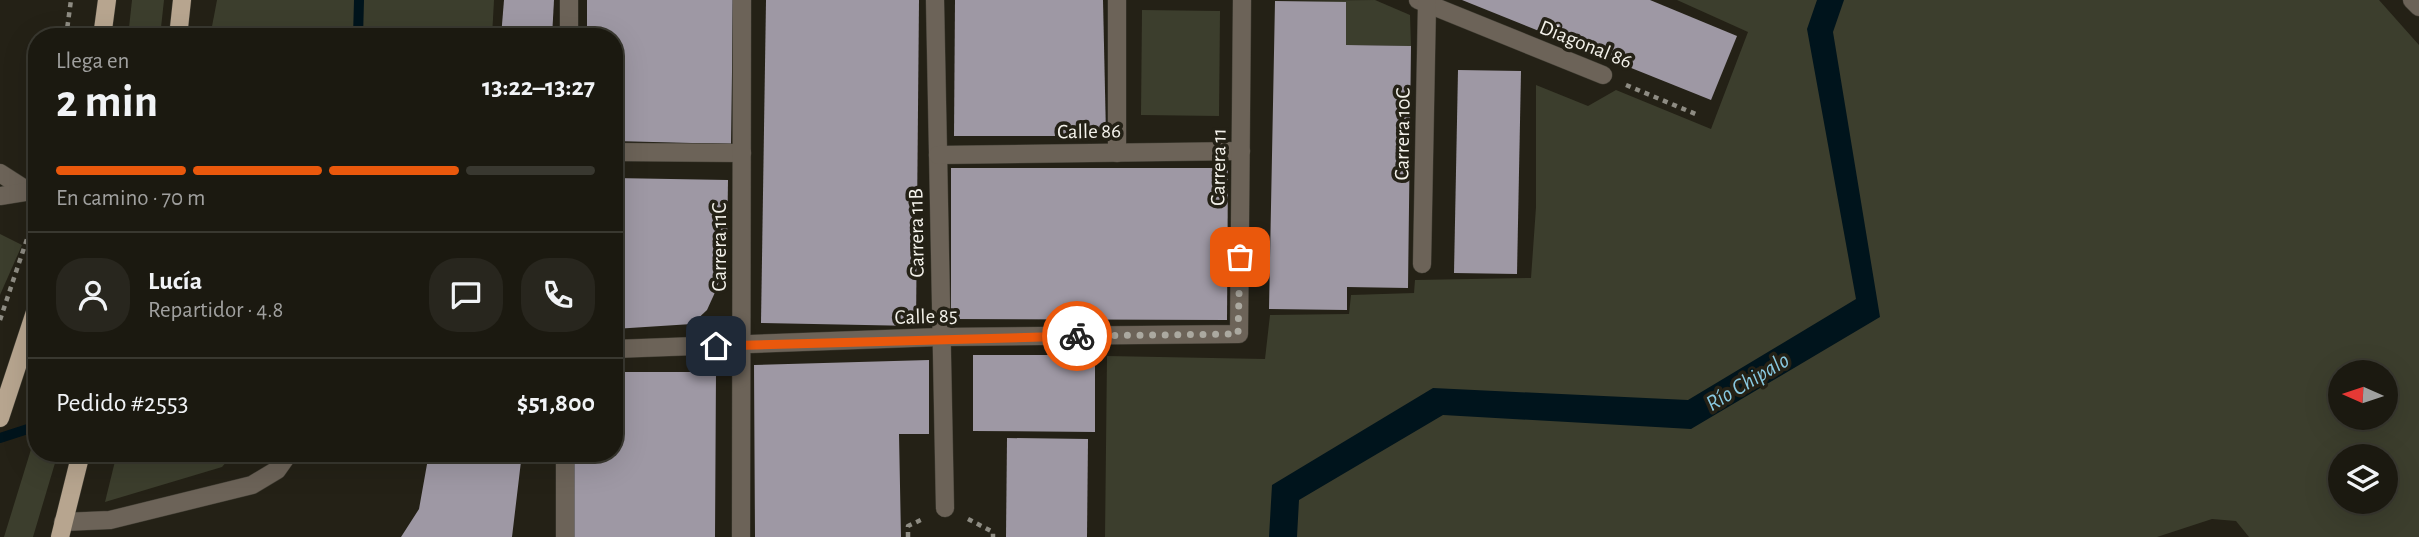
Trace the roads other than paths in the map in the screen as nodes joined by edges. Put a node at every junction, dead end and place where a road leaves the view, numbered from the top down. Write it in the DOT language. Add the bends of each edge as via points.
graph roads {
  1 [pos="107,0"];
  2 [pos="182,0"];
  3 [pos="569,0"];
  4 [pos="743,0"];
  5 [pos="935,0"];
  6 [pos="1117,0"];
  7 [pos="1241,0"];
  8 [pos="2412,0"];
  9 [pos="1422,2"];
  10 [pos="2419,7"];
  11 [pos="103,28"];
  12 [pos="179,28"];
  13 [pos="569,28"];
  14 [pos="1603,75"];
  15 [pos="1241,151"];
  16 [pos="623,152"];
  17 [pos="742,153"];
  18 [pos="1117,153"];
  19 [pos="938,155"];
  20 [pos="0,173"];
  21 [pos="28,188"];
  22 [pos="28,192"];
  23 [pos="0,196"];
  24 [pos="1422,264"];
  25 [pos="1238,334"];
  26 [pos="28,335"];
  27 [pos="940,337"];
  28 [pos="742,345"];
  29 [pos="623,349"];
  30 [pos="0,418"];
  31 [pos="79,462"];
  32 [pos="283,462"];
  33 [pos="565,462"];
  34 [pos="946,508"];
  35 [pos="63,522"];
  36 [pos="565,537"];
  37 [pos="741,537"];
  1 -- 11 [label="main road"];
  2 -- 12 [label="main road"];
  3 -- 13 [label="street"];
  4 -- 17 [label="street, Carrera 11C"];
  5 -- 19 [label="street, Carrera 11B"];
  6 -- 18 [label="street"];
  7 -- 15 [label="street, Carrera 11"];
  8 -- 10 [label="street"];
  9 -- 14 [label="street, Diagonal 86"];
  9 -- 24 [label="street, Carrera 10C"];
  15 -- 18 [label="street, Calle 86"];
  15 -- 25 [label="street, Carrera 11"];
  16 -- 17 [label="street"];
  17 -- 28 [label="street, Carrera 11C"];
  18 -- 19 [label="street, Calle 86"];
  19 -- 27 [label="street, Carrera 11B"];
  20 -- 21 [label="street"];
  22 -- 23 [label="street"];
  25 -- 27 [label="street, Calle 85"];
  26 -- 30 [label="main road"];
  27 -- 28 [label="street, Calle 85"];
  27 -- 34 [label="street, Carrera 11B"];
  28 -- 29 [label="street, Calle 85"];
  28 -- 37 [label="street, Carrera 11C"];
  31 -- 35 [label="main road"];
  32 -- 35 [label="street" via="252,485 110,520"];
  33 -- 36 [label="street"];
}
